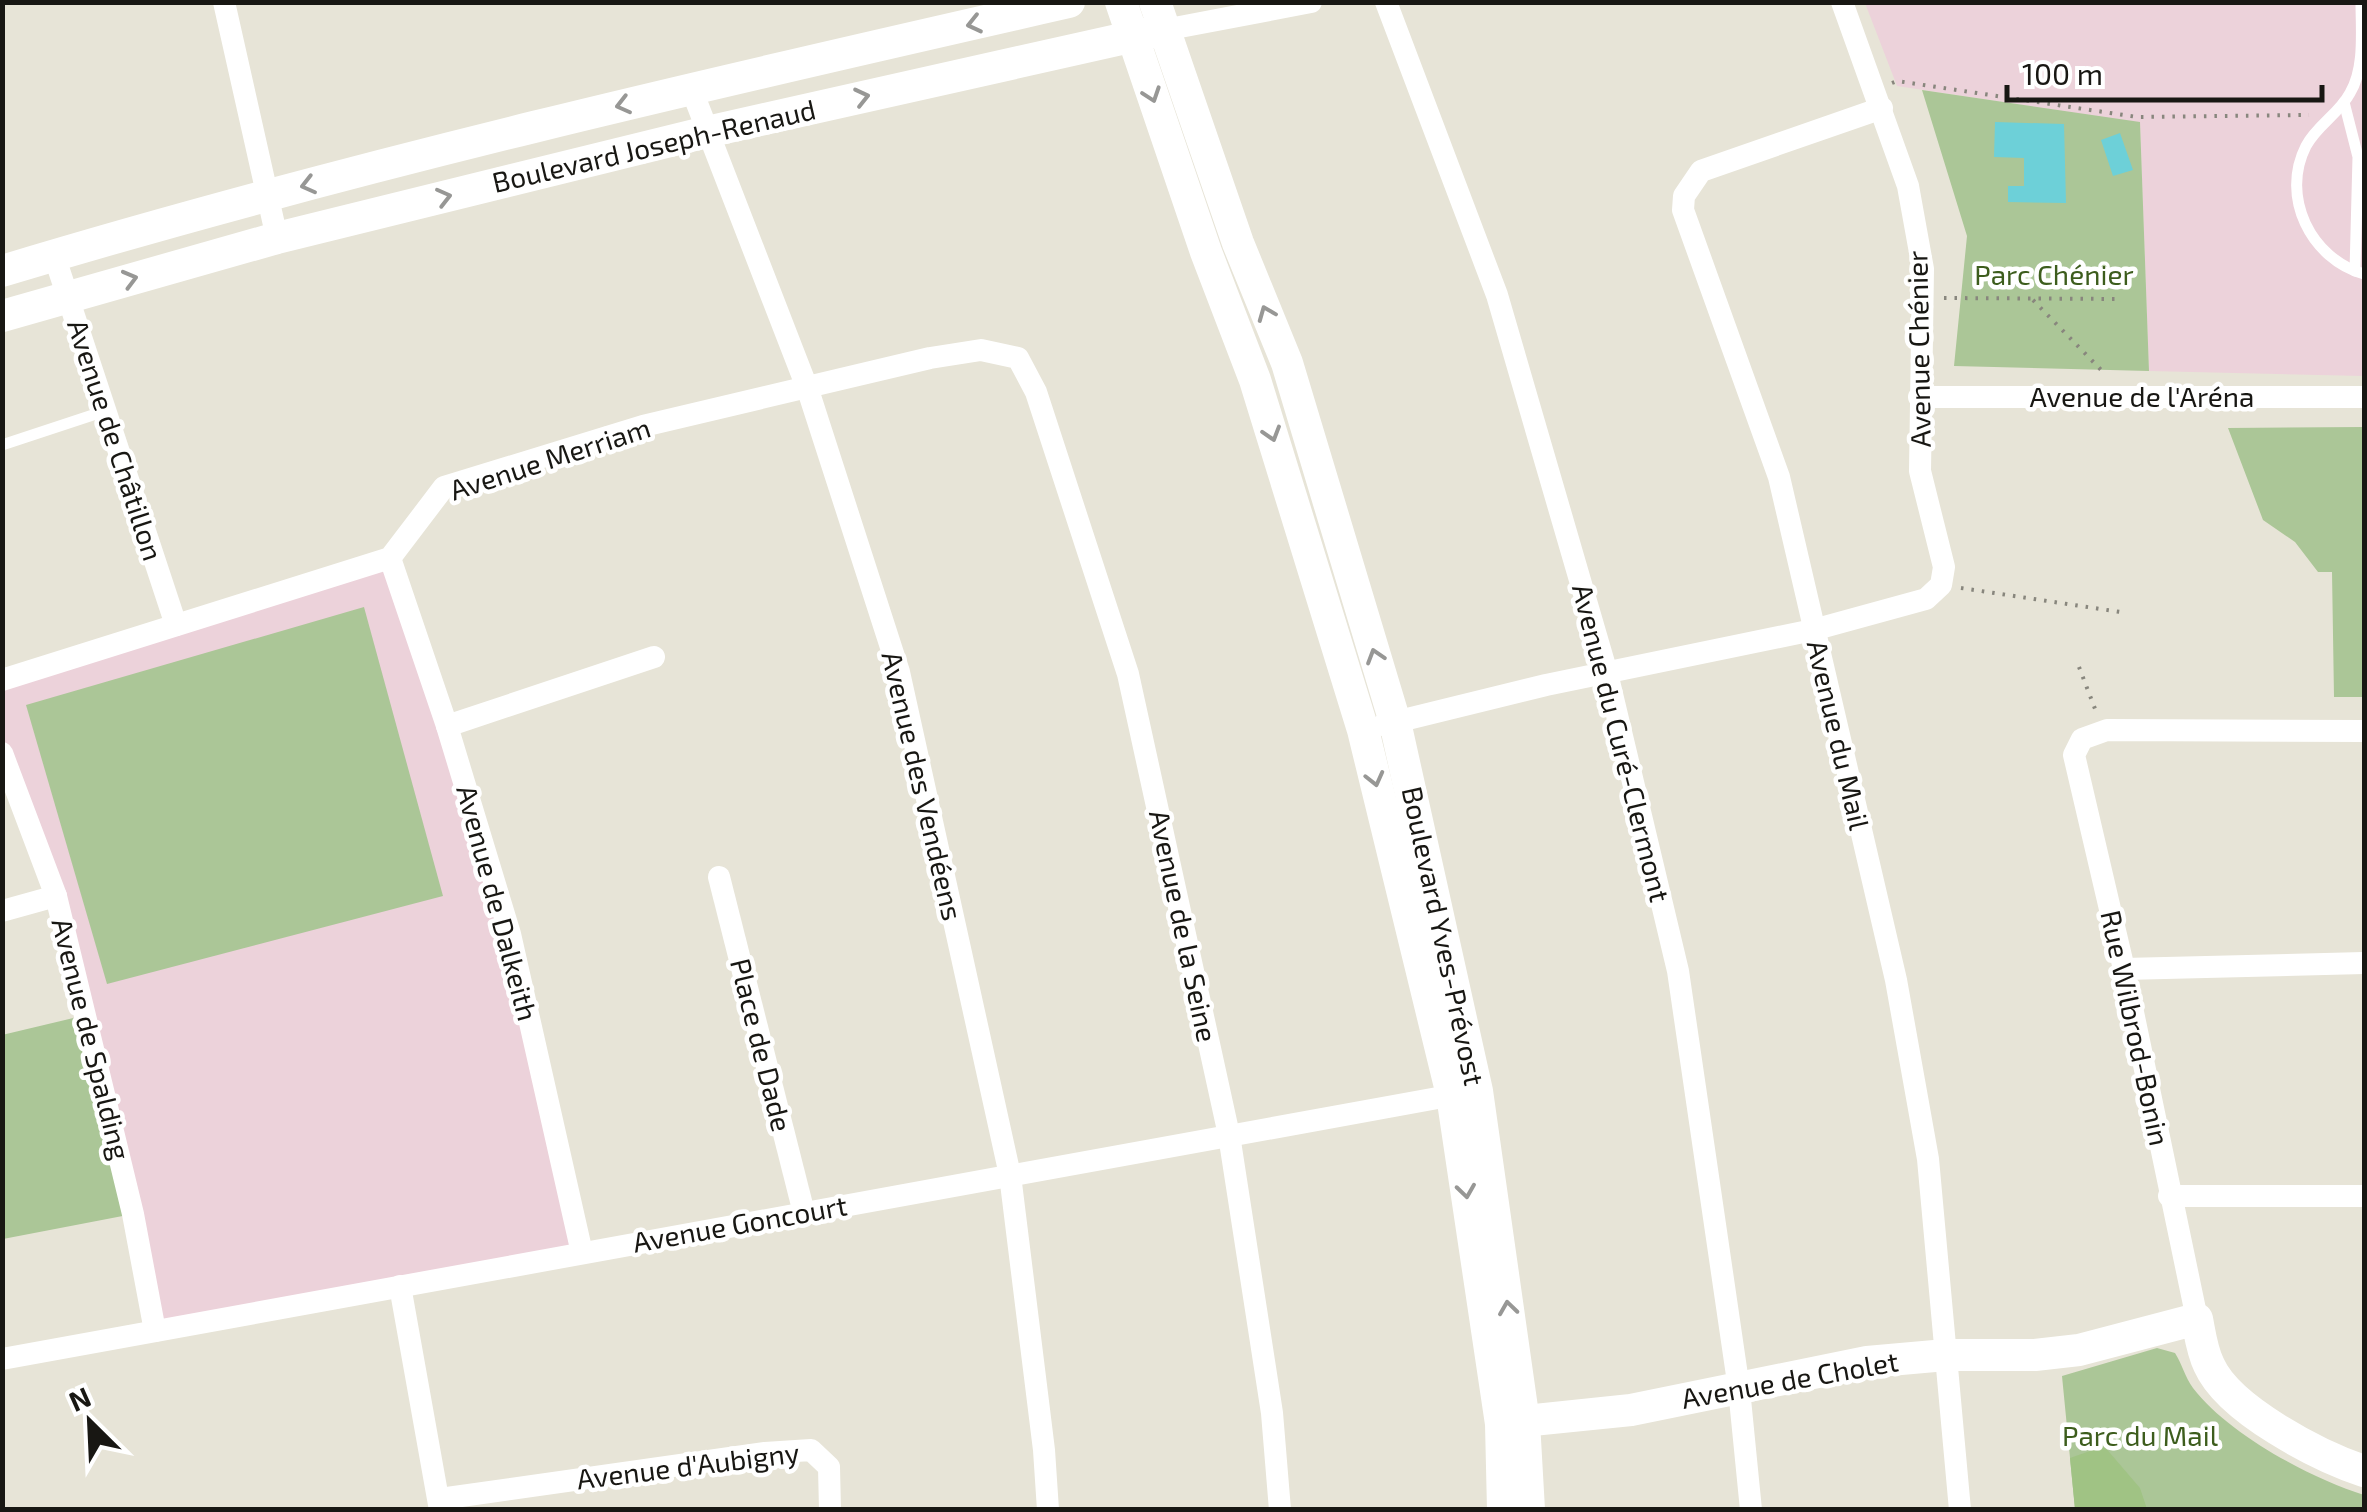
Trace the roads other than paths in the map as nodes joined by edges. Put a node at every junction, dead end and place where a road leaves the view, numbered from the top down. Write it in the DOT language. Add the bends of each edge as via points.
graph roads {
  1 [pos="224,2"];
  2 [pos="1069,2"];
  3 [pos="1121,2"];
  4 [pos="1311,2"];
  5 [pos="1386,2"];
  6 [pos="1842,2"];
  7 [pos="2361,2"];
  8 [pos="1150,23"];
  9 [pos="691,88"];
  10 [pos="1879,98"];
  11 [pos="2344,102"];
  12 [pos="707,132"];
  13 [pos="266,196"];
  14 [pos="278,238"];
  15 [pos="54,255"];
  16 [pos="2,271"];
  17 [pos="2360,272"];
  18 [pos="66,296"];
  19 [pos="2,316"];
  20 [pos="1018,358"];
  21 [pos="1290,376"];
  22 [pos="1257,388"];
  23 [pos="808,390"];
  24 [pos="1919,397"];
  25 [pos="2364,397"];
  26 [pos="105,412"];
  27 [pos="2,445"];
  28 [pos="390,558"];
  29 [pos="176,625"];
  30 [pos="1813,630"];
  31 [pos="654,656"];
  32 [pos="1608,673"];
  33 [pos="2,680"];
  34 [pos="1396,722"];
  35 [pos="447,726"];
  36 [pos="1364,730"];
  37 [pos="2364,731"];
  38 [pos="2,754"];
  39 [pos="719,877"];
  40 [pos="56,896"];
  41 [pos="2,910"];
  42 [pos="2364,964"];
  43 [pos="2124,969"];
  44 [pos="1464,1093"];
  45 [pos="1229,1136"];
  46 [pos="1010,1176"];
  47 [pos="2169,1196"];
  48 [pos="2364,1196"];
  49 [pos="804,1213"];
  50 [pos="582,1253"];
  51 [pos="400,1286"];
  52 [pos="2197,1319"];
  53 [pos="155,1331"];
  54 [pos="1946,1356"];
  55 [pos="2,1358"];
  56 [pos="1738,1389"];
  57 [pos="1512,1423"];
  58 [pos="2364,1471"];
  59 [pos="440,1504"];
  60 [pos="830,1510"];
  61 [pos="1048,1510"];
  62 [pos="1280,1510"];
  63 [pos="1503,1510"];
  64 [pos="1529,1510"];
  65 [pos="1751,1510"];
  66 [pos="1960,1510"];
  1 -- 13 [label="street"];
  2 -- 9 [label="street, Boulevard Joseph-Renaud, one-way"];
  3 -- 8 [label="street, Boulevard Yves-Prévost"];
  4 -- 8 [label="street, Boulevard Joseph-Renaud"];
  5 -- 32 [label="street, Avenue du Curé-Clermont" via="1497,295"];
  6 -- 10 [label="street, Avenue Chénier"];
  7 -- 11 [label="lane" via="2360,57"];
  12 -- 8 [label="street, Boulevard Joseph-Renaud, one-way"];
  21 -- 8 [label="street, Boulevard Yves-Prévost, one-way"];
  8 -- 22 [label="street, Boulevard Yves-Prévost, one-way" via="1206,252"];
  9 -- 12 [label="street, Avenue des Vendéens"];
  9 -- 13 [label="street, Boulevard Joseph-Renaud, one-way"];
  10 -- 24 [label="street, Avenue Chénier" via="1908,186 1923,269"];
  10 -- 30 [label="street, Avenue du Mail" via="1701,172 1684,196 1683,210 1779,477"];
  11 -- 17 [label="lane" via="2358,157"];
  11 -- 17 [label="lane" via="2306,146 2297,174 2298,203 2325,253"];
  14 -- 12 [label="street, Boulevard Joseph-Renaud, one-way"];
  12 -- 23 [label="street, Avenue des Vendéens"];
  13 -- 14 [label="street"];
  13 -- 15 [label="street, Boulevard Joseph-Renaud"];
  18 -- 14 [label="street, Boulevard Joseph-Renaud, one-way"];
  15 -- 16 [label="street, Boulevard Joseph-Renaud"];
  15 -- 18 [label="street, Avenue de Châtillon"];
  18 -- 19 [label="street, Boulevard Joseph-Renaud"];
  18 -- 26 [label="street, Avenue de Châtillon"];
  20 -- 23 [label="street, Avenue Merriam" via="981,350"];
  20 -- 45 [label="street, Avenue de la Seine" via="1036,392 1128,674"];
  21 -- 22 [label="street"];
  34 -- 21 [label="street, Boulevard Yves-Prévost, one-way"];
  22 -- 36 [label="street, Boulevard Yves-Prévost, one-way"];
  23 -- 28 [label="street, Avenue Merriam" via="643,426 444,487"];
  23 -- 46 [label="street, Avenue des Vendéens" via="898,672"];
  24 -- 25 [label="street, Avenue de l'Aréna"];
  24 -- 30 [label="street, Avenue Chénier" via="1920,471 1944,568 1941,586 1926,598"];
  26 -- 27 [label="lane"];
  26 -- 29 [label="street, Avenue de Châtillon"];
  28 -- 29 [label="street"];
  28 -- 35 [label="street, Avenue de Dalkeith"];
  29 -- 33 [label="street"];
  30 -- 32 [label="street"];
  30 -- 54 [label="street, Avenue du Mail" via="1896,980 1928,1160"];
  31 -- 35 [label="street"];
  32 -- 34 [label="street"];
  32 -- 56 [label="street, Avenue du Curé-Clermont" via="1678,970"];
  34 -- 36 [label="street"];
  34 -- 44 [label="street, Boulevard Yves-Prévost"];
  35 -- 50 [label="street, Avenue de Dalkeith" via="510,934"];
  36 -- 44 [label="street, Boulevard Yves-Prévost, one-way"];
  37 -- 43 [label="street, Rue Wilbrod-Bonin" via="2107,730 2082,739 2074,755"];
  38 -- 40 [label="street, Avenue de Spalding"];
  39 -- 49 [label="street, Place de Dade"];
  40 -- 41 [label="street"];
  40 -- 53 [label="street, Avenue de Spalding"];
  42 -- 43 [label="street"];
  43 -- 47 [label="street, Rue Wilbrod-Bonin"];
  44 -- 45 [label="street, Avenue Goncourt"];
  44 -- 57 [label="street, Boulevard Yves-Prévost"];
  45 -- 46 [label="street, Avenue Goncourt"];
  45 -- 62 [label="street, Avenue de la Seine" via="1272,1414"];
  46 -- 49 [label="street, Avenue Goncourt"];
  46 -- 61 [label="street, Avenue des Vendéens"];
  47 -- 48 [label="street"];
  47 -- 52 [label="street, Rue Wilbrod-Bonin"];
  49 -- 50 [label="street, Avenue Goncourt"];
  50 -- 51 [label="street, Avenue Goncourt"];
  51 -- 53 [label="street, Avenue Goncourt"];
  51 -- 59 [label="street"];
  52 -- 54 [label="street, Avenue de Cholet" via="2078,1350"];
  52 -- 58 [label="street" via="2219,1382 2280,1431"];
  53 -- 55 [label="street, Avenue Goncourt"];
  54 -- 56 [label="street, Avenue de Cholet" via="1867,1362"];
  54 -- 66 [label="street, Avenue du Mail"];
  56 -- 57 [label="street, Avenue de Cholet"];
  56 -- 65 [label="street, Avenue du Curé-Clermont"];
  57 -- 63 [label="street, Boulevard Yves-Prévost"];
  57 -- 64 [label="street, Boulevard Yves-Prévost"];
  59 -- 60 [label="street, Avenue d'Aubigny" via="812,1450 829,1467"];
}
